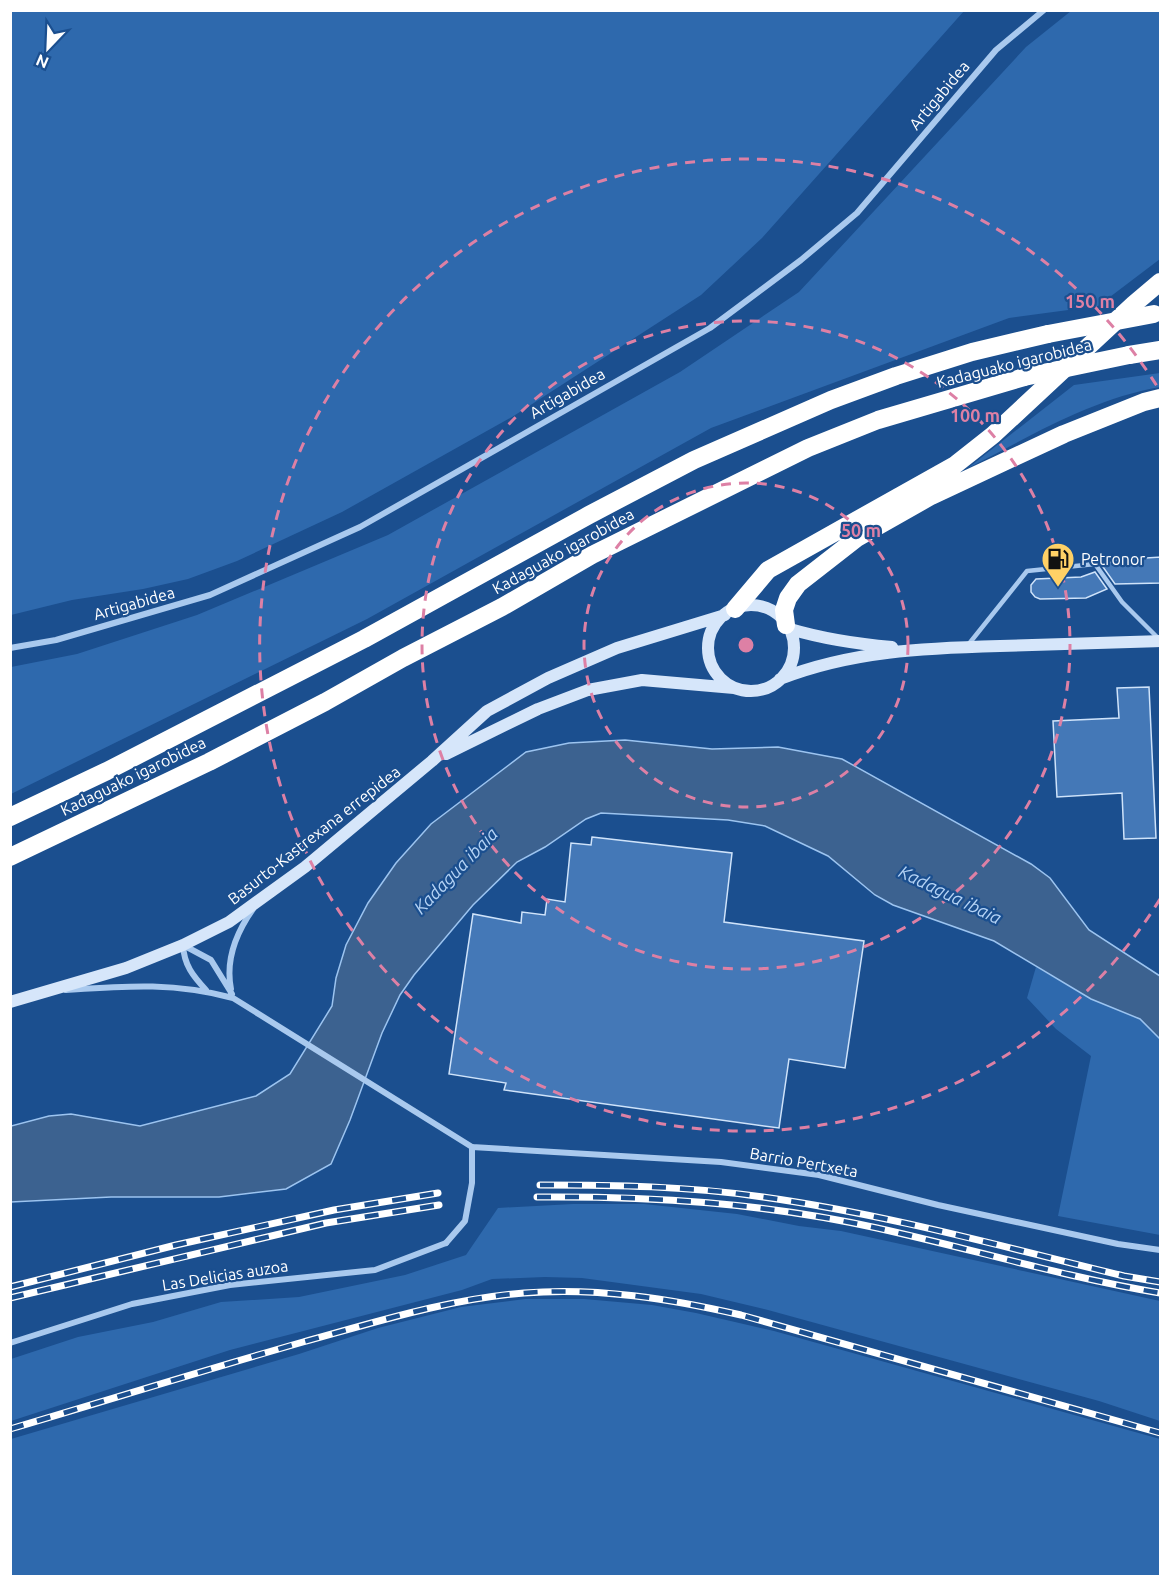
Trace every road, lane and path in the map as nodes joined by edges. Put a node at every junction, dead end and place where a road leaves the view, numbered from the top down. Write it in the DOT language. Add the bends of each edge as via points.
graph roads {
  1 [pos="1044,11"];
  2 [pos="1161,282"];
  3 [pos="1157,313"];
  4 [pos="1161,350"];
  5 [pos="1161,398"];
  6 [pos="730,612"];
  7 [pos="788,627"];
  8 [pos="1161,641"];
  9 [pos="966,647"];
  10 [pos="10,648"];
  11 [pos="918,649"];
  12 [pos="780,680"];
  13 [pos="734,688"];
  14 [pos="432,761"];
  15 [pos="10,817"];
  16 [pos="10,857"];
  17 [pos="258,901"];
  18 [pos="183,945"];
  19 [pos="207,991"];
  20 [pos="44,992"];
  21 [pos="232,996"];
  22 [pos="10,1002"];
  23 [pos="472,1147"];
  24 [pos="1161,1250"];
  25 [pos="10,1343"];
  1 -- 10 [label="street, Artigabidea" via="996,50 857,213 710,328 360,527 210,595 56,640"];
  2 -- 6 [label="highway" via="955,465 768,570"];
  3 -- 15 [label="highway, Kadaguako igarobidea, bridge" via="972,352 896,376 694,460 364,639"];
  4 -- 16 [label="highway, Kadaguako igarobidea, bridge" via="1024,377 878,420 808,448 592,555 283,724"];
  5 -- 7 [label="highway" via="1064,434 931,496 856,538 798,584 784,610"];
  6 -- 7 [label="street" via="747,606 760,607 772,611"];
  6 -- 13 [label="street" via="711,633 709,658 722,681"];
  6 -- 14 [label="street, Basurto-Kastrexana errepidea" via="617,648 548,678 486,711"];
  7 -- 11 [label="street" via="862,645"];
  7 -- 12 [label="street" via="793,652"];
  8 -- 9 [label="street"];
  8 -- 9 [label="lane" via="1122,602 1095,564 1027,571"];
  9 -- 11 [label="street"];
  11 -- 12 [label="street" via="840,661"];
  12 -- 13 [label="street" via="760,690"];
  13 -- 14 [label="street, Basurto-Kastrexana errepidea" via="642,680 588,690 538,709"];
  14 -- 17 [label="street, Basurto-Kastrexana errepidea"];
  17 -- 18 [label="street, Basurto-Kastrexana errepidea" via="229,922"];
  17 -- 21 [label="street" via="240,928 231,954"];
  18 -- 19 [label="street" via="189,970"];
  18 -- 20 [label="street, Basurto-Kastrexana errepidea" via="126,968"];
  18 -- 21 [label="street" via="211,960"];
  19 -- 20 [label="street" via="137,985"];
  19 -- 21 [label="street"];
  20 -- 22 [label="street, Basurto-Kastrexana errepidea"];
  21 -- 23 [label="street"];
  23 -- 24 [label="street, Barrio Pertxeta" via="721,1162 819,1175 960,1210"];
  23 -- 25 [label="street, Las Delicias auzoa, bridge" via="472,1183 465,1221 446,1243 375,1270 230,1286 132,1304"];
}
